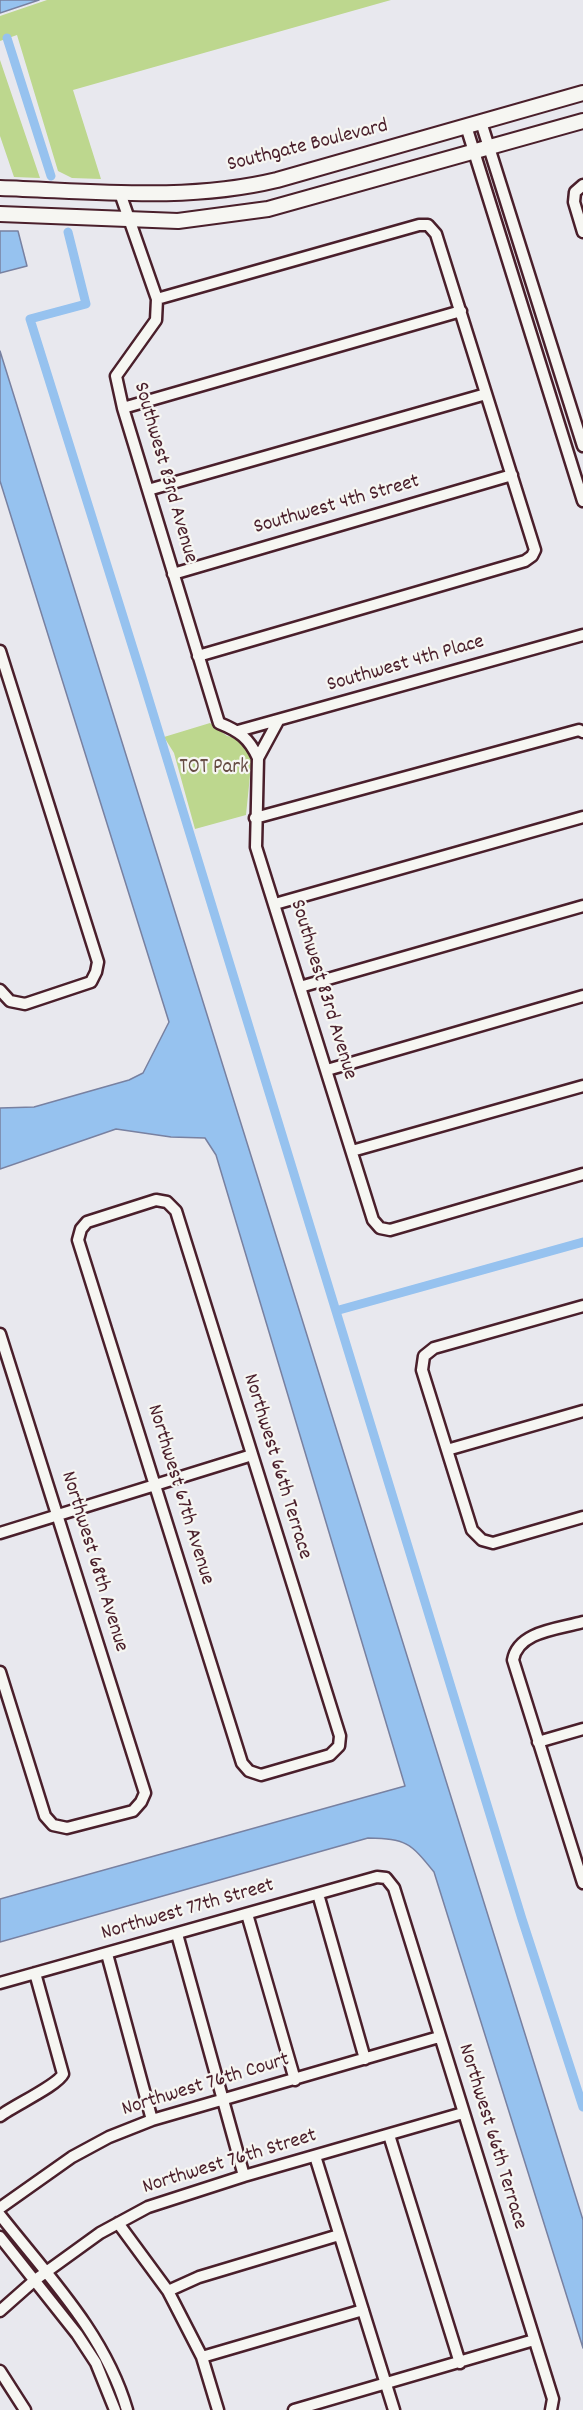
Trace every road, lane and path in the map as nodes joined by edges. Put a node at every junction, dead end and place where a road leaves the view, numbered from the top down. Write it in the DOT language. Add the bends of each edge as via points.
graph roads {
  1 [pos="583,93"];
  2 [pos="583,121"];
  3 [pos="481,122"];
  4 [pos="466,126"];
  5 [pos="488,148"];
  6 [pos="474,152"];
  7 [pos="0,188"];
  8 [pos="579,189"];
  9 [pos="120,193"];
  10 [pos="0,214"];
  11 [pos="131,221"];
  12 [pos="583,232"];
  13 [pos="157,299"];
  14 [pos="461,312"];
  15 [pos="486,394"];
  16 [pos="123,408"];
  17 [pos="583,446"];
  18 [pos="512,475"];
  19 [pos="148,490"];
  20 [pos="583,501"];
  21 [pos="173,574"];
  22 [pos="583,635"];
  23 [pos="1,656"];
  24 [pos="198,656"];
  25 [pos="278,721"];
  26 [pos="238,731"];
  27 [pos="583,732"];
  28 [pos="258,758"];
  29 [pos="583,817"];
  30 [pos="255,818"];
  31 [pos="275,904"];
  32 [pos="583,906"];
  33 [pos="300,987"];
  34 [pos="0,990"];
  35 [pos="583,996"];
  36 [pos="327,1070"];
  37 [pos="583,1086"];
  38 [pos="352,1151"];
  39 [pos="583,1174"];
  40 [pos="81,1228"];
  41 [pos="583,1306"];
  42 [pos="0,1334"];
  43 [pos="583,1411"];
  44 [pos="447,1450"];
  45 [pos="252,1455"];
  46 [pos="155,1483"];
  47 [pos="57,1514"];
  48 [pos="583,1517"];
  49 [pos="0,1533"];
  50 [pos="583,1622"];
  51 [pos="0,1672"];
  52 [pos="583,1729"];
  53 [pos="538,1742"];
  54 [pos="249,1771"];
  55 [pos="386,1878"];
  56 [pos="583,1883"];
  57 [pos="318,1894"];
  58 [pos="247,1914"];
  59 [pos="177,1934"];
  60 [pos="107,1954"];
  61 [pos="36,1972"];
  62 [pos="0,1983"];
  63 [pos="439,2037"];
  64 [pos="365,2059"];
  65 [pos="295,2079"];
  66 [pos="224,2100"];
  67 [pos="463,2113"];
  68 [pos="0,2116"];
  69 [pos="152,2120"];
  70 [pos="388,2135"];
  71 [pos="315,2156"];
  72 [pos="244,2176"];
  73 [pos="0,2208"];
  74 [pos="0,2215"];
  75 [pos="118,2223"];
  76 [pos="339,2235"];
  77 [pos="0,2237"];
  78 [pos="45,2272"];
  79 [pos="35,2280"];
  80 [pos="168,2291"];
  81 [pos="363,2310"];
  82 [pos="0,2311"];
  83 [pos="534,2340"];
  84 [pos="202,2357"];
  85 [pos="460,2363"];
  86 [pos="0,2371"];
  87 [pos="386,2383"];
  88 [pos="25,2410"];
  89 [pos="115,2410"];
  90 [pos="127,2410"];
  91 [pos="218,2410"];
  92 [pos="294,2410"];
  93 [pos="394,2410"];
  94 [pos="551,2410"];
  1 -- 3 [label="main road, Southgate Boulevard"];
  2 -- 5 [label="main road"];
  3 -- 4 [label="main road, Southgate Boulevard"];
  3 -- 5 [label="street"];
  4 -- 6 [label="street"];
  4 -- 9 [label="main road, Southgate Boulevard" via="261,184 174,194"];
  5 -- 6 [label="main road"];
  5 -- 17 [label="street"];
  6 -- 11 [label="main road" via="268,209 178,221"];
  6 -- 20 [label="street"];
  7 -- 9 [label="main road, Southgate Boulevard"];
  8 -- 12 [label="street" via="574,202"];
  9 -- 11 [label="street"];
  10 -- 11 [label="main road"];
  11 -- 13 [label="street"];
  13 -- 14 [label="street" via="428,225 436,234"];
  13 -- 16 [label="street, Southwest 83rd Avenue" via="156,320 116,376"];
  14 -- 15 [label="street"];
  14 -- 16 [label="street"];
  15 -- 18 [label="street"];
  15 -- 19 [label="street"];
  16 -- 19 [label="street, Southwest 83rd Avenue"];
  18 -- 21 [label="street, Southwest 4th Street"];
  18 -- 24 [label="street" via="535,550 525,561"];
  19 -- 21 [label="street, Southwest 83rd Avenue"];
  21 -- 24 [label="street, Southwest 83rd Avenue"];
  22 -- 25 [label="street, Southwest 4th Place"];
  23 -- 34 [label="street" via="98,962 91,982 25,1004 10,1001"];
  24 -- 26 [label="street, Southwest 83rd Avenue" via="219,723"];
  25 -- 26 [label="street, Southwest 4th Place"];
  25 -- 28 [label="street, Southwest 83rd Avenue"];
  26 -- 28 [label="street, Southwest 83rd Avenue" via="251,742"];
  27 -- 30 [label="street"];
  28 -- 30 [label="street, Southwest 83rd Avenue"];
  29 -- 31 [label="street"];
  30 -- 31 [label="street, Southwest 83rd Avenue" via="256,847"];
  31 -- 33 [label="street, Southwest 83rd Avenue"];
  32 -- 33 [label="street"];
  33 -- 36 [label="street, Southwest 83rd Avenue"];
  35 -- 36 [label="street"];
  36 -- 38 [label="street, Southwest 83rd Avenue"];
  37 -- 38 [label="street"];
  38 -- 39 [label="street, Southwest 83rd Avenue" via="373,1220 380,1228 390,1230"];
  40 -- 45 [label="street, Northwest 66th Terrace" via="87,1222 156,1200 167,1202 176,1211"];
  40 -- 46 [label="street, Northwest 67th Avenue" via="78,1240"];
  41 -- 44 [label="street" via="435,1348 424,1356 422,1370"];
  42 -- 47 [label="street, Northwest 68th Avenue"];
  43 -- 44 [label="street"];
  44 -- 48 [label="street" via="472,1530 483,1540 494,1543"];
  45 -- 46 [label="street"];
  45 -- 54 [label="street, Northwest 66th Terrace" via="340,1736 339,1746 330,1755 261,1775"];
  46 -- 47 [label="street"];
  46 -- 54 [label="street, Northwest 67th Avenue" via="242,1763"];
  47 -- 49 [label="street"];
  47 -- 51 [label="street, Northwest 68th Avenue" via="145,1793 133,1811 67,1828 53,1825 45,1816"];
  50 -- 53 [label="street" via="526,1638 515,1648 513,1660"];
  52 -- 53 [label="street"];
  53 -- 56 [label="street"];
  55 -- 57 [label="street, Northwest 77th Street"];
  55 -- 63 [label="street, Northwest 66th Terrace" via="394,1888"];
  57 -- 58 [label="street, Northwest 77th Street"];
  57 -- 64 [label="street"];
  58 -- 59 [label="street, Northwest 77th Street"];
  58 -- 65 [label="street"];
  59 -- 60 [label="street, Northwest 77th Street"];
  59 -- 66 [label="street"];
  60 -- 61 [label="street, Northwest 77th Street"];
  60 -- 69 [label="street"];
  61 -- 62 [label="street, Northwest 77th Street"];
  61 -- 68 [label="street" via="63,2074 60,2081"];
  63 -- 64 [label="street, Northwest 76th Court"];
  63 -- 67 [label="street, Northwest 66th Terrace"];
  64 -- 65 [label="street, Northwest 76th Court"];
  65 -- 66 [label="street, Northwest 76th Court"];
  66 -- 69 [label="street, Northwest 76th Court"];
  66 -- 72 [label="street"];
  67 -- 70 [label="street, Northwest 76th Street"];
  67 -- 83 [label="street, Northwest 66th Terrace"];
  69 -- 73 [label="street, Northwest 76th Court" via="72,2157"];
  70 -- 71 [label="street, Northwest 76th Street"];
  70 -- 85 [label="street"];
  71 -- 72 [label="street, Northwest 76th Street"];
  71 -- 76 [label="street"];
  72 -- 75 [label="street, Northwest 76th Street" via="147,2207"];
  74 -- 78 [label="street"];
  75 -- 78 [label="street, Northwest 76th Street"];
  75 -- 80 [label="street"];
  76 -- 80 [label="street" via="200,2277"];
  76 -- 81 [label="street"];
  77 -- 79 [label="street"];
  78 -- 79 [label="street, Northwest 76th Street"];
  78 -- 90 [label="street" via="86,2322 116,2378"];
  79 -- 82 [label="street, Northwest 76th Street"];
  79 -- 89 [label="street" via="96,2363"];
  80 -- 84 [label="street"];
  81 -- 84 [label="street"];
  81 -- 87 [label="street"];
  83 -- 85 [label="street"];
  83 -- 94 [label="street, Northwest 66th Terrace" via="553,2399"];
  84 -- 91 [label="street"];
  85 -- 87 [label="street"];
  86 -- 88 [label="street"];
  87 -- 92 [label="street"];
  87 -- 93 [label="street"];
}
